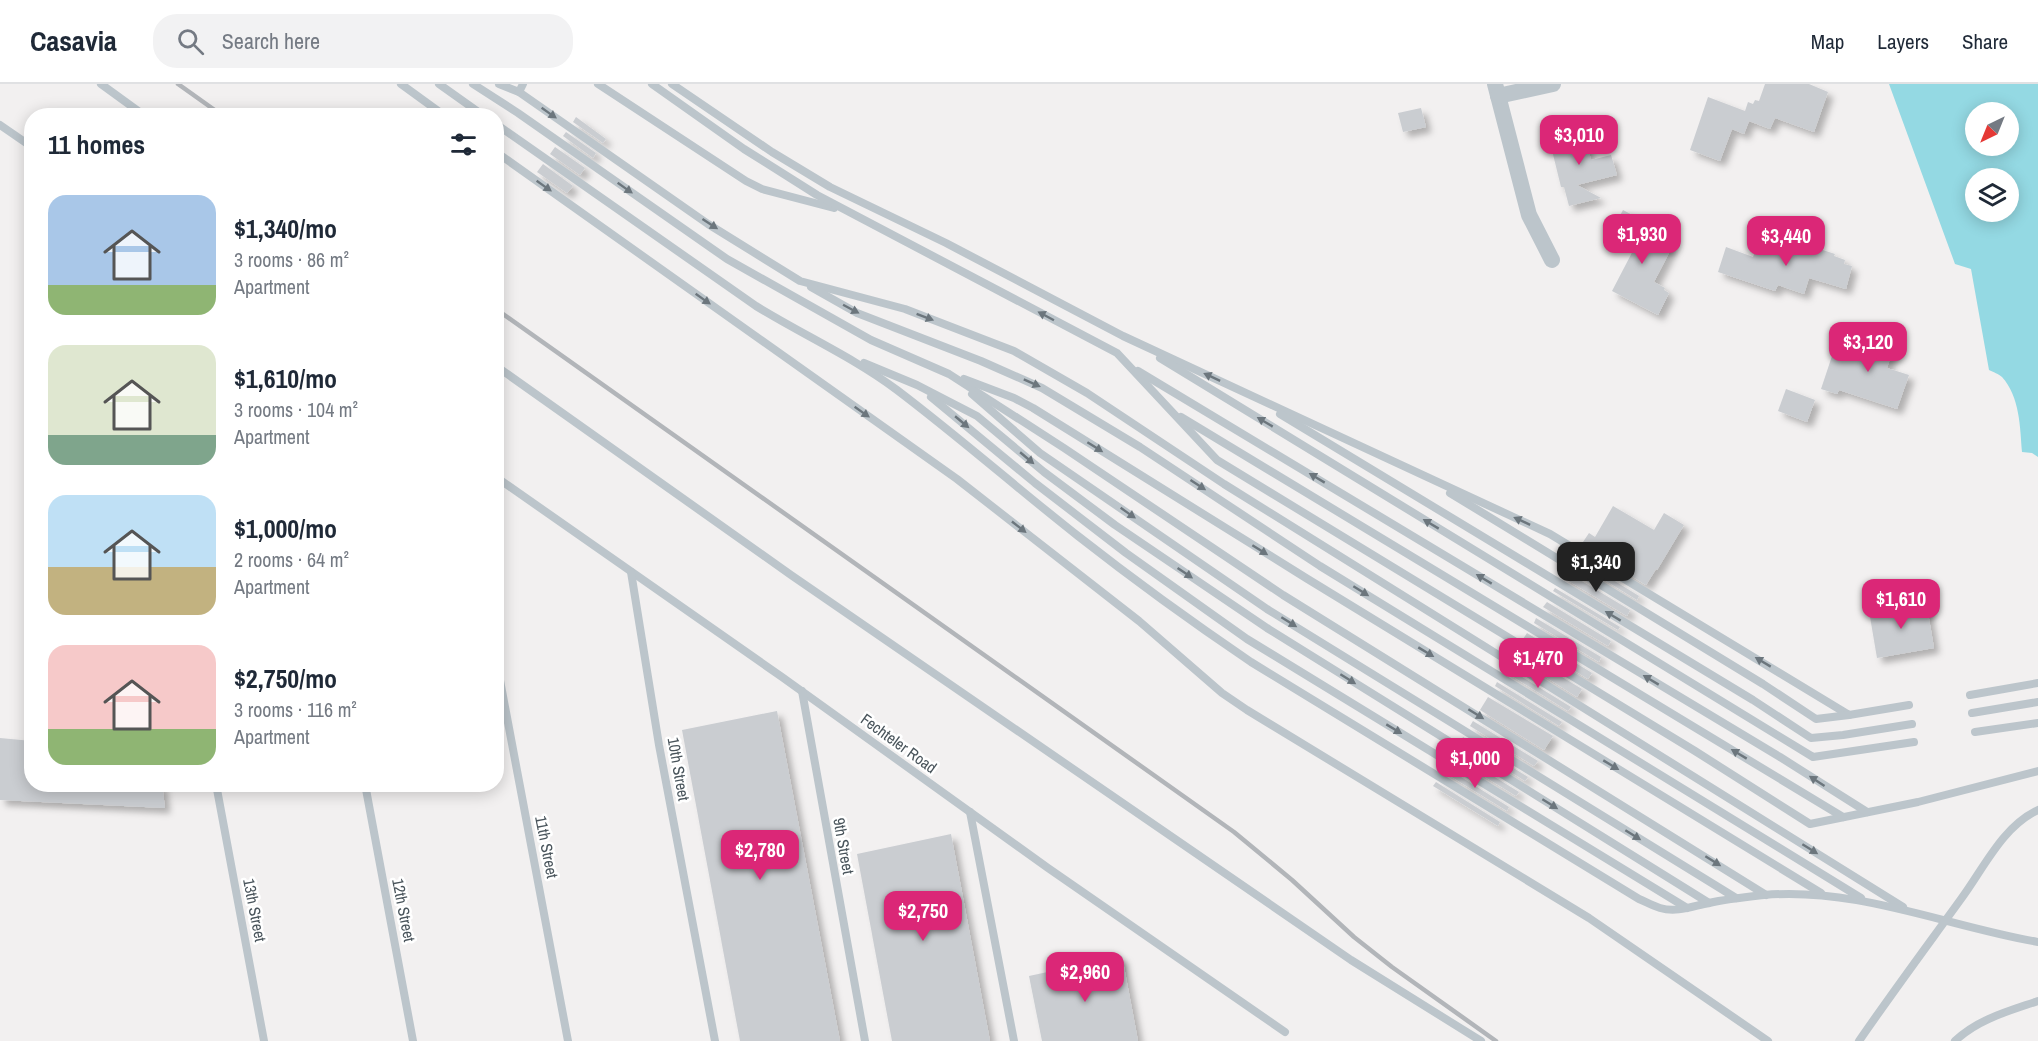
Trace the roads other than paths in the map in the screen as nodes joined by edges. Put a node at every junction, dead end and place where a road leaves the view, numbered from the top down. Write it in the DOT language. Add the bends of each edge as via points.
graph roads {
  1 [pos="101,84"];
  2 [pos="401,84"];
  3 [pos="439,84"];
  4 [pos="473,84"];
  5 [pos="499,84"];
  6 [pos="598,84"];
  7 [pos="652,84"];
  8 [pos="672,84"];
  9 [pos="1553,84"];
  10 [pos="521,88"];
  11 [pos="1496,90"];
  12 [pos="134,108"];
  13 [pos="434,108"];
  14 [pos="473,108"];
  15 [pos="0,125"];
  16 [pos="504,130"];
  17 [pos="24,142"];
  18 [pos="504,158"];
  19 [pos="846,211"];
  20 [pos="1552,260"];
  21 [pos="800,281"];
  22 [pos="1123,336"];
  23 [pos="850,357"];
  24 [pos="1128,365"];
  25 [pos="504,372"];
  26 [pos="949,374"];
  27 [pos="917,385"];
  28 [pos="1243,392"];
  29 [pos="1172,412"];
  30 [pos="1416,472"];
  31 [pos="504,483"];
  32 [pos="631,572"];
  33 [pos="2038,683"];
  34 [pos="802,691"];
  35 [pos="1970,694"];
  36 [pos="504,701"];
  37 [pos="2038,702"];
  38 [pos="1909,705"];
  39 [pos="1972,713"];
  40 [pos="1849,715"];
  41 [pos="2038,723"];
  42 [pos="1912,724"];
  43 [pos="1975,732"];
  44 [pos="1914,742"];
  45 [pos="2038,771"];
  46 [pos="217,792"];
  47 [pos="366,792"];
  48 [pos="2038,810"];
  49 [pos="970,812"];
  50 [pos="1867,813"];
  51 [pos="1843,817"];
  52 [pos="1823,894"];
  53 [pos="1767,895"];
  54 [pos="1736,898"];
  55 [pos="1866,901"];
  56 [pos="1709,903"];
  57 [pos="1689,909"];
  58 [pos="1909,911"];
  59 [pos="1946,921"];
  60 [pos="2038,942"];
  61 [pos="2038,1001"];
  62 [pos="1285,1032"];
  63 [pos="264,1041"];
  64 [pos="413,1041"];
  65 [pos="568,1041"];
  66 [pos="715,1041"];
  67 [pos="865,1041"];
  68 [pos="1014,1041"];
  69 [pos="1481,1041"];
  70 [pos="1768,1041"];
  71 [pos="1859,1041"];
  72 [pos="1955,1041"];
  1 -- 12 [label="lane"];
  2 -- 13 [label="lane"];
  3 -- 14 [label="lane"];
  4 -- 26 [label="lane, one-way" via="727,259 871,340"];
  5 -- 10 [label="lane"];
  6 -- 19 [label="lane" via="762,189"];
  7 -- 19 [label="lane" via="744,149"];
  8 -- 22 [label="lane" via="830,187"];
  9 -- 11 [label="street"];
  10 -- 21 [label="lane, one-way" via="708,224"];
  11 -- 20 [label="street" via="1529,215"];
  15 -- 17 [label="lane"];
  16 -- 23 [label="lane" via="756,306"];
  18 -- 70 [label="lane, one-way" via="957,479 1139,621 1222,693 1589,918"];
  24 -- 19 [label="lane, one-way" via="1117,353"];
  21 -- 55 [label="lane, one-way" via="857,313 1042,388 1140,447 1330,572"];
  21 -- 58 [label="lane, one-way" via="905,309 1014,351 1087,393 1224,484"];
  28 -- 22 [label="lane, one-way"];
  44 -- 22 [label="lane, one-way" via="1813,757"];
  23 -- 27 [label="lane"];
  23 -- 57 [label="lane" via="897,390 1079,537 1251,662 1639,899 1661,908"];
  24 -- 29 [label="lane"];
  50 -- 24 [label="lane, one-way"];
  25 -- 69 [label="lane" via="791,576 1351,960"];
  26 -- 52 [label="lane, one-way" via="1033,408"];
  26 -- 53 [label="lane, one-way" via="1283,595"];
  26 -- 54 [label="lane, one-way" via="1040,453 1267,609"];
  27 -- 56 [label="lane, one-way" via="977,416 1114,525 1267,628"];
  27 -- 57 [label="lane, one-way" via="1035,483 1247,639"];
  28 -- 30 [label="lane"];
  42 -- 28 [label="lane, one-way" via="1811,738"];
  51 -- 29 [label="lane, one-way"];
  29 -- 51 [label="lane" via="1217,460 1810,824"];
  40 -- 30 [label="lane, one-way" via="1550,534"];
  30 -- 40 [label="lane" via="1816,719"];
  31 -- 32 [label="lane, Fechteler Road"];
  32 -- 34 [label="lane, Fechteler Road"];
  32 -- 66 [label="lane, 10th Street"];
  33 -- 35 [label="lane"];
  34 -- 49 [label="lane, Fechteler Road"];
  34 -- 67 [label="lane, 9th Street"];
  36 -- 65 [label="lane, 11th Street"];
  37 -- 39 [label="lane"];
  38 -- 40 [label="lane"];
  41 -- 43 [label="lane"];
  45 -- 50 [label="lane"];
  46 -- 63 [label="lane, 13th Street"];
  47 -- 64 [label="lane, 12th Street"];
  48 -- 59 [label="lane" via="2002,839"];
  49 -- 62 [label="lane, Fechteler Road"];
  49 -- 68 [label="lane"];
  50 -- 51 [label="lane"];
  52 -- 53 [label="lane"];
  52 -- 55 [label="lane"];
  53 -- 54 [label="lane"];
  54 -- 56 [label="lane"];
  55 -- 58 [label="lane"];
  56 -- 57 [label="lane"];
  58 -- 59 [label="lane"];
  59 -- 60 [label="lane"];
  59 -- 71 [label="lane"];
  61 -- 72 [label="lane" via="1978,1024"];
}
